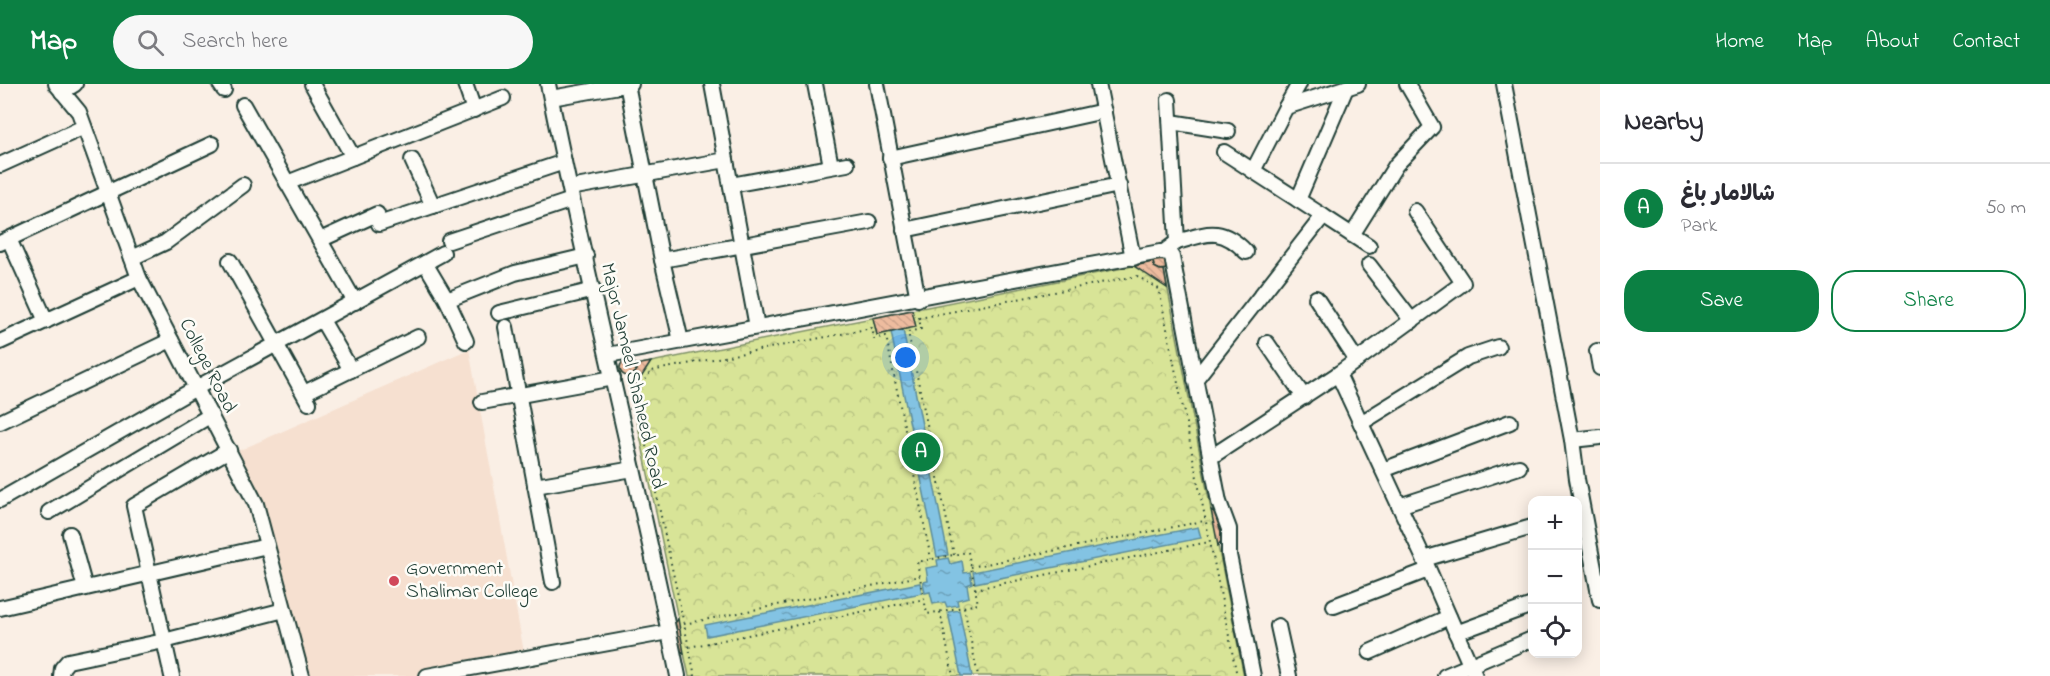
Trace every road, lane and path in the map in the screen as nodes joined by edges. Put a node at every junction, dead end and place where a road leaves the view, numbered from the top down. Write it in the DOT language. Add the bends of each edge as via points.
graph roads {
  1 [pos="75,84"];
  2 [pos="312,84"];
  3 [pos="465,84"];
  4 [pos="628,84"];
  5 [pos="712,84"];
  6 [pos="815,84"];
  7 [pos="877,84"];
  8 [pos="1098,84"];
  9 [pos="1299,84"];
  10 [pos="1407,84"];
  11 [pos="1504,84"];
  12 [pos="1352,86"];
  13 [pos="59,88"];
  14 [pos="550,91"];
  15 [pos="503,98"];
  16 [pos="1169,100"];
  17 [pos="243,105"];
  18 [pos="1286,107"];
  19 [pos="474,110"];
  20 [pos="1104,111"];
  21 [pos="1171,122"];
  22 [pos="84,127"];
  23 [pos="1228,131"];
  24 [pos="212,144"];
  25 [pos="1224,152"];
  26 [pos="353,158"];
  27 [pos="890,158"];
  28 [pos="412,160"];
  29 [pos="726,160"];
  30 [pos="564,162"];
  31 [pos="847,164"];
  32 [pos="0,165"];
  33 [pos="831,166"];
  34 [pos="1252,171"];
  35 [pos="645,175"];
  36 [pos="287,183"];
  37 [pos="243,185"];
  38 [pos="731,185"];
  39 [pos="1119,185"];
  40 [pos="108,193"];
  41 [pos="571,194"];
  42 [pos="1298,200"];
  43 [pos="432,206"];
  44 [pos="1415,211"];
  45 [pos="1323,216"];
  46 [pos="869,222"];
  47 [pos="904,230"];
  48 [pos="1352,235"];
  49 [pos="320,240"];
  50 [pos="4,241"];
  51 [pos="1178,242"];
  52 [pos="742,245"];
  53 [pos="1369,246"];
  54 [pos="1165,251"];
  55 [pos="1246,252"];
  56 [pos="586,256"];
  57 [pos="132,258"];
  58 [pos="1133,258"];
  59 [pos="662,260"];
  60 [pos="230,261"];
  61 [pos="425,263"];
  62 [pos="1369,265"];
  63 [pos="139,278"];
  64 [pos="594,290"];
  65 [pos="1316,298"];
  66 [pos="918,299"];
  67 [pos="447,300"];
  68 [pos="355,302"];
  69 [pos="500,313"];
  70 [pos="322,320"];
  71 [pos="46,321"];
  72 [pos="1412,321"];
  73 [pos="506,327"];
  74 [pos="757,327"];
  75 [pos="418,337"];
  76 [pos="171,340"];
  77 [pos="466,341"];
  78 [pos="681,341"];
  79 [pos="0,342"];
  80 [pos="276,344"];
  81 [pos="1267,344"];
  82 [pos="1498,347"];
  83 [pos="1597,351"];
  84 [pos="608,355"];
  85 [pos="1357,361"];
  86 [pos="1600,368"];
  87 [pos="351,370"];
  88 [pos="1338,374"];
  89 [pos="613,378"];
  90 [pos="1195,380"];
  91 [pos="196,388"];
  92 [pos="518,395"];
  93 [pos="1304,396"];
  94 [pos="482,402"];
  95 [pos="211,415"];
  96 [pos="0,422"];
  97 [pos="1510,422"];
  98 [pos="1361,423"];
  99 [pos="1600,437"];
  100 [pos="1572,440"];
  101 [pos="229,450"];
  102 [pos="1211,457"];
  103 [pos="1519,467"];
  104 [pos="633,469"];
  105 [pos="1383,470"];
  106 [pos="535,486"];
  107 [pos="0,500"];
  108 [pos="1399,506"];
  109 [pos="49,512"];
  110 [pos="1204,521"];
  111 [pos="1528,528"];
  112 [pos="70,534"];
  113 [pos="1209,542"];
  114 [pos="267,546"];
  115 [pos="954,555"];
  116 [pos="931,559"];
  117 [pos="1426,564"];
  118 [pos="971,567"];
  119 [pos="149,573"];
  120 [pos="920,576"];
  121 [pos="553,582"];
  122 [pos="85,588"];
  123 [pos="975,589"];
  124 [pos="925,599"];
  125 [pos="1600,600"];
  126 [pos="1334,606"];
  127 [pos="964,607"];
  128 [pos="1528,607"];
  129 [pos="0,608"];
  130 [pos="284,610"];
  131 [pos="940,612"];
  132 [pos="1449,617"];
  133 [pos="684,624"];
  134 [pos="1278,626"];
  135 [pos="669,632"];
  136 [pos="1456,633"];
  137 [pos="164,641"];
  138 [pos="1528,642"];
  139 [pos="688,647"];
  140 [pos="1370,652"];
  141 [pos="1473,671"];
  142 [pos="436,675"];
  143 [pos="61,676"];
  144 [pos="172,676"];
  145 [pos="302,676"];
  146 [pos="678,676"];
  147 [pos="694,676"];
  148 [pos="953,676"];
  149 [pos="978,676"];
  150 [pos="1237,676"];
  151 [pos="1253,676"];
  152 [pos="1289,676"];
  153 [pos="1445,676"];
  1 -- 13 [label="street"];
  2 -- 26 [label="street"];
  3 -- 19 [label="street"];
  4 -- 14 [label="street"];
  4 -- 35 [label="street"];
  5 -- 29 [label="street"];
  6 -- 33 [label="street"];
  7 -- 27 [label="street"];
  8 -- 20 [label="street"];
  9 -- 18 [label="street"];
  10 -- 48 [label="street" via="1432,127 1396,165"];
  11 -- 100 [label="street"];
  12 -- 18 [label="street"];
  12 -- 42 [label="street"];
  13 -- 22 [label="street, College Road" via="79,112"];
  14 -- 30 [label="street, Major Jameel Shaheed Road"];
  15 -- 19 [label="street"];
  16 -- 21 [label="street"];
  17 -- 36 [label="street"];
  18 -- 34 [label="street"];
  19 -- 26 [label="street"];
  20 -- 27 [label="street"];
  20 -- 39 [label="street"];
  21 -- 23 [label="street"];
  21 -- 51 [label="street"];
  22 -- 32 [label="street"];
  22 -- 40 [label="street, College Road"];
  24 -- 40 [label="street"];
  25 -- 34 [label="street"];
  26 -- 36 [label="street"];
  27 -- 47 [label="street"];
  28 -- 43 [label="street"];
  29 -- 35 [label="street"];
  29 -- 38 [label="street"];
  30 -- 41 [label="street, Major Jameel Shaheed Road"];
  30 -- 43 [label="street"];
  31 -- 33 [label="street"];
  33 -- 38 [label="street"];
  34 -- 42 [label="street"];
  35 -- 41 [label="street"];
  35 -- 59 [label="street"];
  36 -- 49 [label="street"];
  37 -- 57 [label="street" via="166,242"];
  38 -- 52 [label="street"];
  39 -- 47 [label="street"];
  39 -- 58 [label="street"];
  40 -- 50 [label="street"];
  40 -- 57 [label="street, College Road"];
  41 -- 56 [label="street, Major Jameel Shaheed Road"];
  41 -- 61 [label="street" via="446,247"];
  42 -- 45 [label="street"];
  43 -- 49 [label="street" via="378,219"];
  44 -- 72 [label="street" via="1463,283"];
  45 -- 48 [label="street"];
  45 -- 90 [label="street"];
  46 -- 52 [label="street"];
  47 -- 66 [label="street"];
  48 -- 53 [label="street"];
  49 -- 68 [label="street"];
  50 -- 71 [label="street"];
  51 -- 54 [label="street"];
  51 -- 55 [label="street" via="1217,233 1234,240"];
  52 -- 59 [label="street"];
  52 -- 74 [label="street"];
  54 -- 58 [label="street"];
  54 -- 90 [label="street" via="1172,257"];
  56 -- 64 [label="street, Major Jameel Shaheed Road"];
  56 -- 67 [label="street" via="515,273"];
  57 -- 63 [label="street, College Road"];
  58 -- 66 [label="street"];
  59 -- 78 [label="street"];
  60 -- 80 [label="street"];
  61 -- 67 [label="street"];
  61 -- 68 [label="street"];
  62 -- 72 [label="street"];
  63 -- 71 [label="street"];
  63 -- 76 [label="street, College Road"];
  64 -- 69 [label="street"];
  64 -- 84 [label="street, Major Jameel Shaheed Road"];
  65 -- 85 [label="street"];
  66 -- 74 [label="street"];
  67 -- 77 [label="street"];
  68 -- 70 [label="street"];
  70 -- 80 [label="street"];
  70 -- 87 [label="street"];
  71 -- 79 [label="street"];
  72 -- 85 [label="street"];
  73 -- 92 [label="street"];
  74 -- 78 [label="street"];
  75 -- 87 [label="street"];
  76 -- 91 [label="street, College Road"];
  76 -- 96 [label="street"];
  78 -- 84 [label="street"];
  80 -- 87 [label="street" via="307,398"];
  80 -- 91 [label="street"];
  81 -- 93 [label="street"];
  82 -- 98 [label="street" via="1468,357"];
  83 -- 86 [label="street"];
  84 -- 89 [label="street, Major Jameel Shaheed Road"];
  85 -- 88 [label="street"];
  88 -- 93 [label="street"];
  88 -- 98 [label="street"];
  89 -- 92 [label="street"];
  89 -- 104 [label="street, Major Jameel Shaheed Road"];
  90 -- 102 [label="street"];
  91 -- 95 [label="street, College Road"];
  91 -- 107 [label="street"];
  92 -- 94 [label="street"];
  92 -- 106 [label="street"];
  93 -- 102 [label="street"];
  95 -- 101 [label="street, College Road"];
  95 -- 109 [label="street"];
  97 -- 105 [label="street"];
  98 -- 105 [label="street"];
  99 -- 100 [label="street"];
  100 -- 125 [label="street"];
  101 -- 114 [label="street, College Road" via="256,504"];
  101 -- 119 [label="street" via="134,506"];
  102 -- 151 [label="street" via="1228,529 1229,555"];
  103 -- 108 [label="street"];
  104 -- 106 [label="street"];
  104 -- 135 [label="street, Major Jameel Shaheed Road"];
  105 -- 108 [label="street"];
  106 -- 121 [label="street"];
  108 -- 117 [label="street"];
  110 -- 113 [label="path"];
  110 -- 115 [label="path" via="1159,290 1137,276 919,318 921,329 908,332"];
  110 -- 118 [label="path"];
  111 -- 117 [label="street"];
  112 -- 122 [label="street"];
  113 -- 123 [label="path"];
  113 -- 150 [label="path"];
  114 -- 119 [label="street"];
  114 -- 130 [label="street, College Road"];
  115 -- 116 [label="path"];
  115 -- 118 [label="path" via="968,552"];
  116 -- 120 [label="path" via="917,562"];
  116 -- 133 [label="path" via="886,336 874,339 872,328 651,371 635,394"];
  117 -- 126 [label="street"];
  117 -- 132 [label="street"];
  118 -- 123 [label="path"];
  119 -- 122 [label="street"];
  119 -- 137 [label="street"];
  120 -- 124 [label="path"];
  120 -- 133 [label="path"];
  122 -- 129 [label="street"];
  123 -- 127 [label="path" via="978,604"];
  124 -- 131 [label="path" via="927,614"];
  124 -- 139 [label="path"];
  127 -- 131 [label="path"];
  127 -- 149 [label="path"];
  128 -- 136 [label="street"];
  130 -- 137 [label="street"];
  130 -- 145 [label="street, College Road"];
  131 -- 148 [label="path"];
  132 -- 136 [label="street"];
  132 -- 140 [label="street"];
  133 -- 139 [label="path"];
  134 -- 152 [label="street"];
  135 -- 142 [label="street"];
  135 -- 146 [label="street, Major Jameel Shaheed Road"];
  136 -- 141 [label="street"];
  137 -- 143 [label="street" via="68,661"];
  137 -- 144 [label="street"];
  138 -- 141 [label="street"];
  139 -- 147 [label="path"];
  141 -- 153 [label="street"];
}
